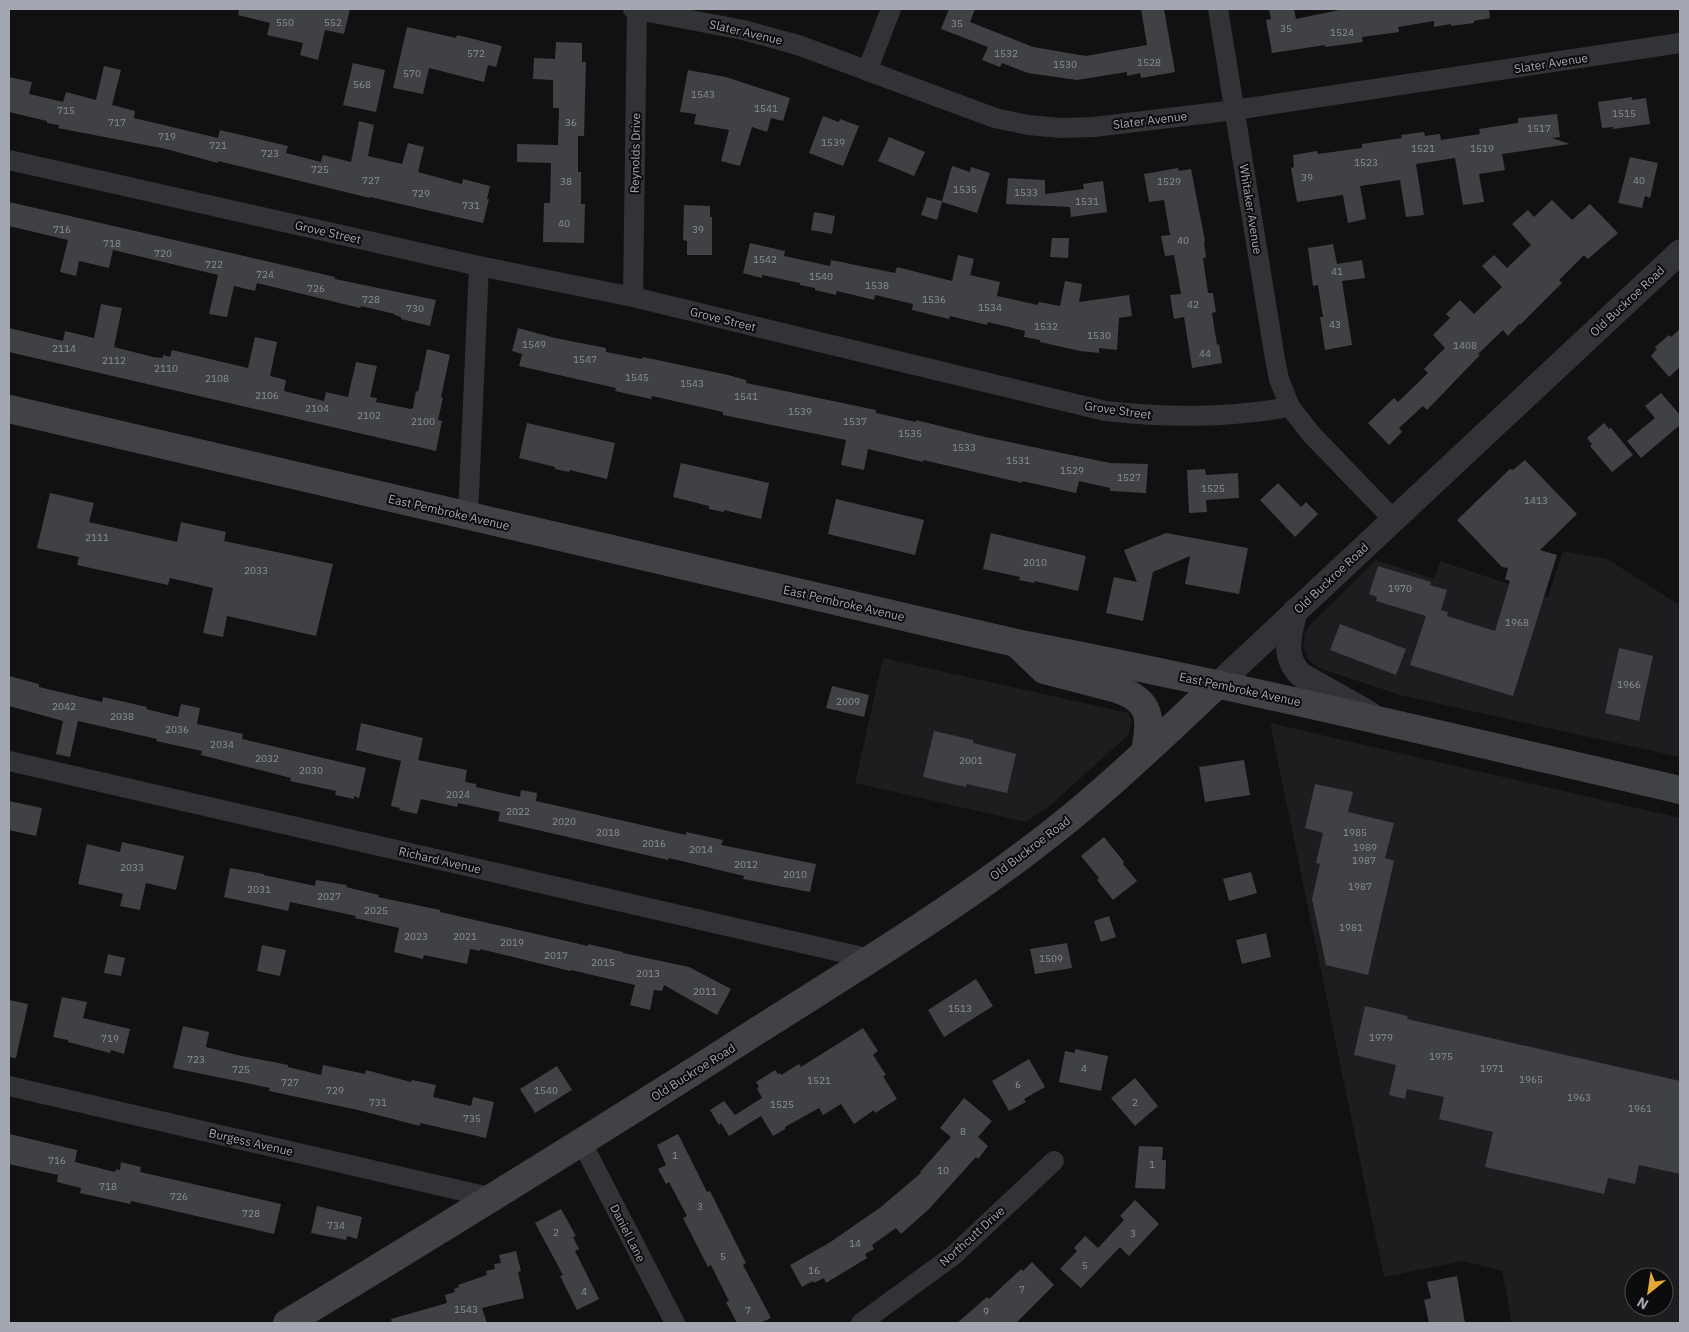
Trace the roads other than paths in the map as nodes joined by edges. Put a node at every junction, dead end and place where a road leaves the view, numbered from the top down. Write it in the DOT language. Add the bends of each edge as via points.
graph roads {
  1 [pos="636,9"];
  2 [pos="891,9"];
  3 [pos="1218,9"];
  4 [pos="1680,43"];
  5 [pos="867,70"];
  6 [pos="1235,110"];
  7 [pos="9,160"];
  8 [pos="1680,252"];
  9 [pos="479,266"];
  10 [pos="633,297"];
  11 [pos="1290,407"];
  12 [pos="9,409"];
  13 [pos="468,516"];
  14 [pos="1394,520"];
  15 [pos="1295,611"];
  16 [pos="1016,643"];
  17 [pos="1218,684"];
  18 [pos="1381,721"];
  19 [pos="1145,752"];
  20 [pos="9,761"];
  21 [pos="1680,790"];
  22 [pos="871,959"];
  23 [pos="9,1086"];
  24 [pos="582,1143"];
  25 [pos="1054,1161"];
  26 [pos="493,1198"];
  27 [pos="287,1323"];
  28 [pos="675,1323"];
  29 [pos="861,1323"];
  1 -- 5 [label="street, Slater Avenue" via="772,36"];
  1 -- 10 [label="street, Reynolds Drive"];
  2 -- 5 [label="street"];
  3 -- 6 [label="street, Whitaker Avenue"];
  4 -- 6 [label="street, Slater Avenue"];
  5 -- 6 [label="street, Slater Avenue" via="995,118 1028,125 1094,127"];
  6 -- 11 [label="street, Whitaker Avenue" via="1275,359"];
  7 -- 9 [label="street, Grove Street"];
  8 -- 14 [label="street, Old Buckroe Road"];
  9 -- 10 [label="street, Grove Street"];
  9 -- 13 [label="street"];
  10 -- 11 [label="street, Grove Street" via="1105,411 1194,416 1253,413"];
  11 -- 14 [label="street" via="1312,435"];
  12 -- 13 [label="main road, East Pembroke Avenue"];
  13 -- 16 [label="main road, East Pembroke Avenue"];
  14 -- 15 [label="street, Old Buckroe Road"];
  15 -- 17 [label="street, Old Buckroe Road"];
  15 -- 18 [label="street" via="1288,645 1295,669"];
  16 -- 17 [label="main road, East Pembroke Avenue"];
  16 -- 19 [label="main road" via="1044,670 1117,689 1137,699 1145,709 1150,726"];
  17 -- 18 [label="main road, East Pembroke Avenue"];
  17 -- 19 [label="main road, Old Buckroe Road"];
  18 -- 21 [label="main road, East Pembroke Avenue"];
  19 -- 22 [label="main road, Old Buckroe Road" via="1076,814 980,886"];
  20 -- 22 [label="street, Richard Avenue"];
  22 -- 24 [label="main road, Old Buckroe Road"];
  23 -- 26 [label="street, Burgess Avenue"];
  24 -- 26 [label="main road, Old Buckroe Road"];
  24 -- 28 [label="street, Daniel Lane"];
  25 -- 29 [label="street, Northcutt Drive" via="954,1255"];
  26 -- 27 [label="main road, Old Buckroe Road"];
}
